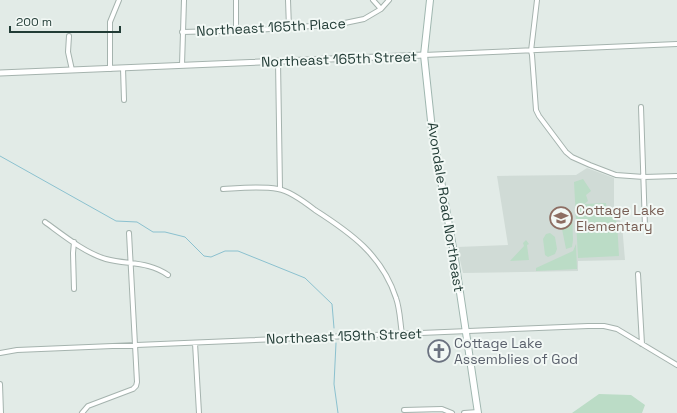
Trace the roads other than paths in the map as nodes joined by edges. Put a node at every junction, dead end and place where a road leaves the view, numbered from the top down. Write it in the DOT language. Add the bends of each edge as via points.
graph roads {
  1 [pos="119,0"];
  2 [pos="184,0"];
  3 [pos="236,0"];
  4 [pos="288,0"];
  5 [pos="373,0"];
  6 [pos="389,0"];
  7 [pos="430,0"];
  8 [pos="537,0"];
  9 [pos="381,9"];
  10 [pos="289,28"];
  11 [pos="236,30"];
  12 [pos="182,32"];
  13 [pos="69,36"];
  14 [pos="677,44"];
  15 [pos="531,51"];
  16 [pos="424,55"];
  17 [pos="278,61"];
  18 [pos="182,65"];
  19 [pos="123,68"];
  20 [pos="110,69"];
  21 [pos="72,70"];
  22 [pos="0,73"];
  23 [pos="124,100"];
  24 [pos="641,107"];
  25 [pos="644,176"];
  26 [pos="677,176"];
  27 [pos="223,189"];
  28 [pos="280,189"];
  29 [pos="46,222"];
  30 [pos="645,227"];
  31 [pos="129,233"];
  32 [pos="74,242"];
  33 [pos="130,262"];
  34 [pos="638,274"];
  35 [pos="168,275"];
  36 [pos="74,289"];
  37 [pos="466,331"];
  38 [pos="402,334"];
  39 [pos="195,343"];
  40 [pos="642,344"];
  41 [pos="135,346"];
  42 [pos="0,353"];
  43 [pos="677,365"];
  44 [pos="0,384"];
  45 [pos="404,410"];
  46 [pos="478,412"];
  47 [pos="1,413"];
  48 [pos="82,413"];
  49 [pos="199,413"];
  50 [pos="452,413"];
  51 [pos="464,413"];
  1 -- 20 [label="street" via="110,22"];
  2 -- 12 [label="street"];
  3 -- 11 [label="street"];
  4 -- 10 [label="street"];
  5 -- 9 [label="street"];
  6 -- 9 [label="street, Northeast 165th Place"];
  7 -- 16 [label="main road, Avondale Road Northeast"];
  8 -- 15 [label="street"];
  9 -- 10 [label="street, Northeast 165th Place" via="364,20"];
  10 -- 11 [label="street, Northeast 165th Place"];
  11 -- 12 [label="street, Northeast 165th Place"];
  12 -- 18 [label="street"];
  13 -- 21 [label="street" via="68,52"];
  14 -- 15 [label="street, Northeast 165th Street"];
  15 -- 16 [label="street, Northeast 165th Street"];
  15 -- 25 [label="street" via="535,106 539,116 566,152 603,170 623,176"];
  16 -- 17 [label="street, Northeast 165th Street"];
  16 -- 37 [label="main road, Avondale Road Northeast" via="432,130"];
  17 -- 18 [label="street, Northeast 165th Street"];
  17 -- 28 [label="street"];
  18 -- 19 [label="street, Northeast 165th Street"];
  19 -- 20 [label="street, Northeast 165th Street"];
  19 -- 23 [label="street"];
  20 -- 21 [label="street, Northeast 165th Street"];
  21 -- 22 [label="street, Northeast 165th Street"];
  24 -- 25 [label="street"];
  25 -- 26 [label="street"];
  25 -- 30 [label="street"];
  27 -- 28 [label="street"];
  28 -- 38 [label="street" via="335,223 366,248 382,270 396,297"];
  29 -- 32 [label="street"];
  31 -- 33 [label="street"];
  32 -- 33 [label="street" via="103,258"];
  32 -- 36 [label="street"];
  33 -- 35 [label="street" via="160,269"];
  33 -- 41 [label="street"];
  34 -- 40 [label="street"];
  37 -- 38 [label="street, Northeast 159th Street"];
  37 -- 40 [label="street, Northeast 159th Street" via="604,326 617,329"];
  37 -- 46 [label="main road, Avondale Road Northeast"];
  38 -- 39 [label="street, Northeast 159th Street"];
  39 -- 41 [label="street, Northeast 159th Street"];
  39 -- 49 [label="street"];
  40 -- 43 [label="street, Northeast 159th Street"];
  41 -- 42 [label="street, Northeast 159th Street" via="17,350"];
  41 -- 48 [label="street" via="136,386 88,406"];
  44 -- 47 [label="street"];
  45 -- 50 [label="street" via="442,409"];
  46 -- 51 [label="street"];
}
